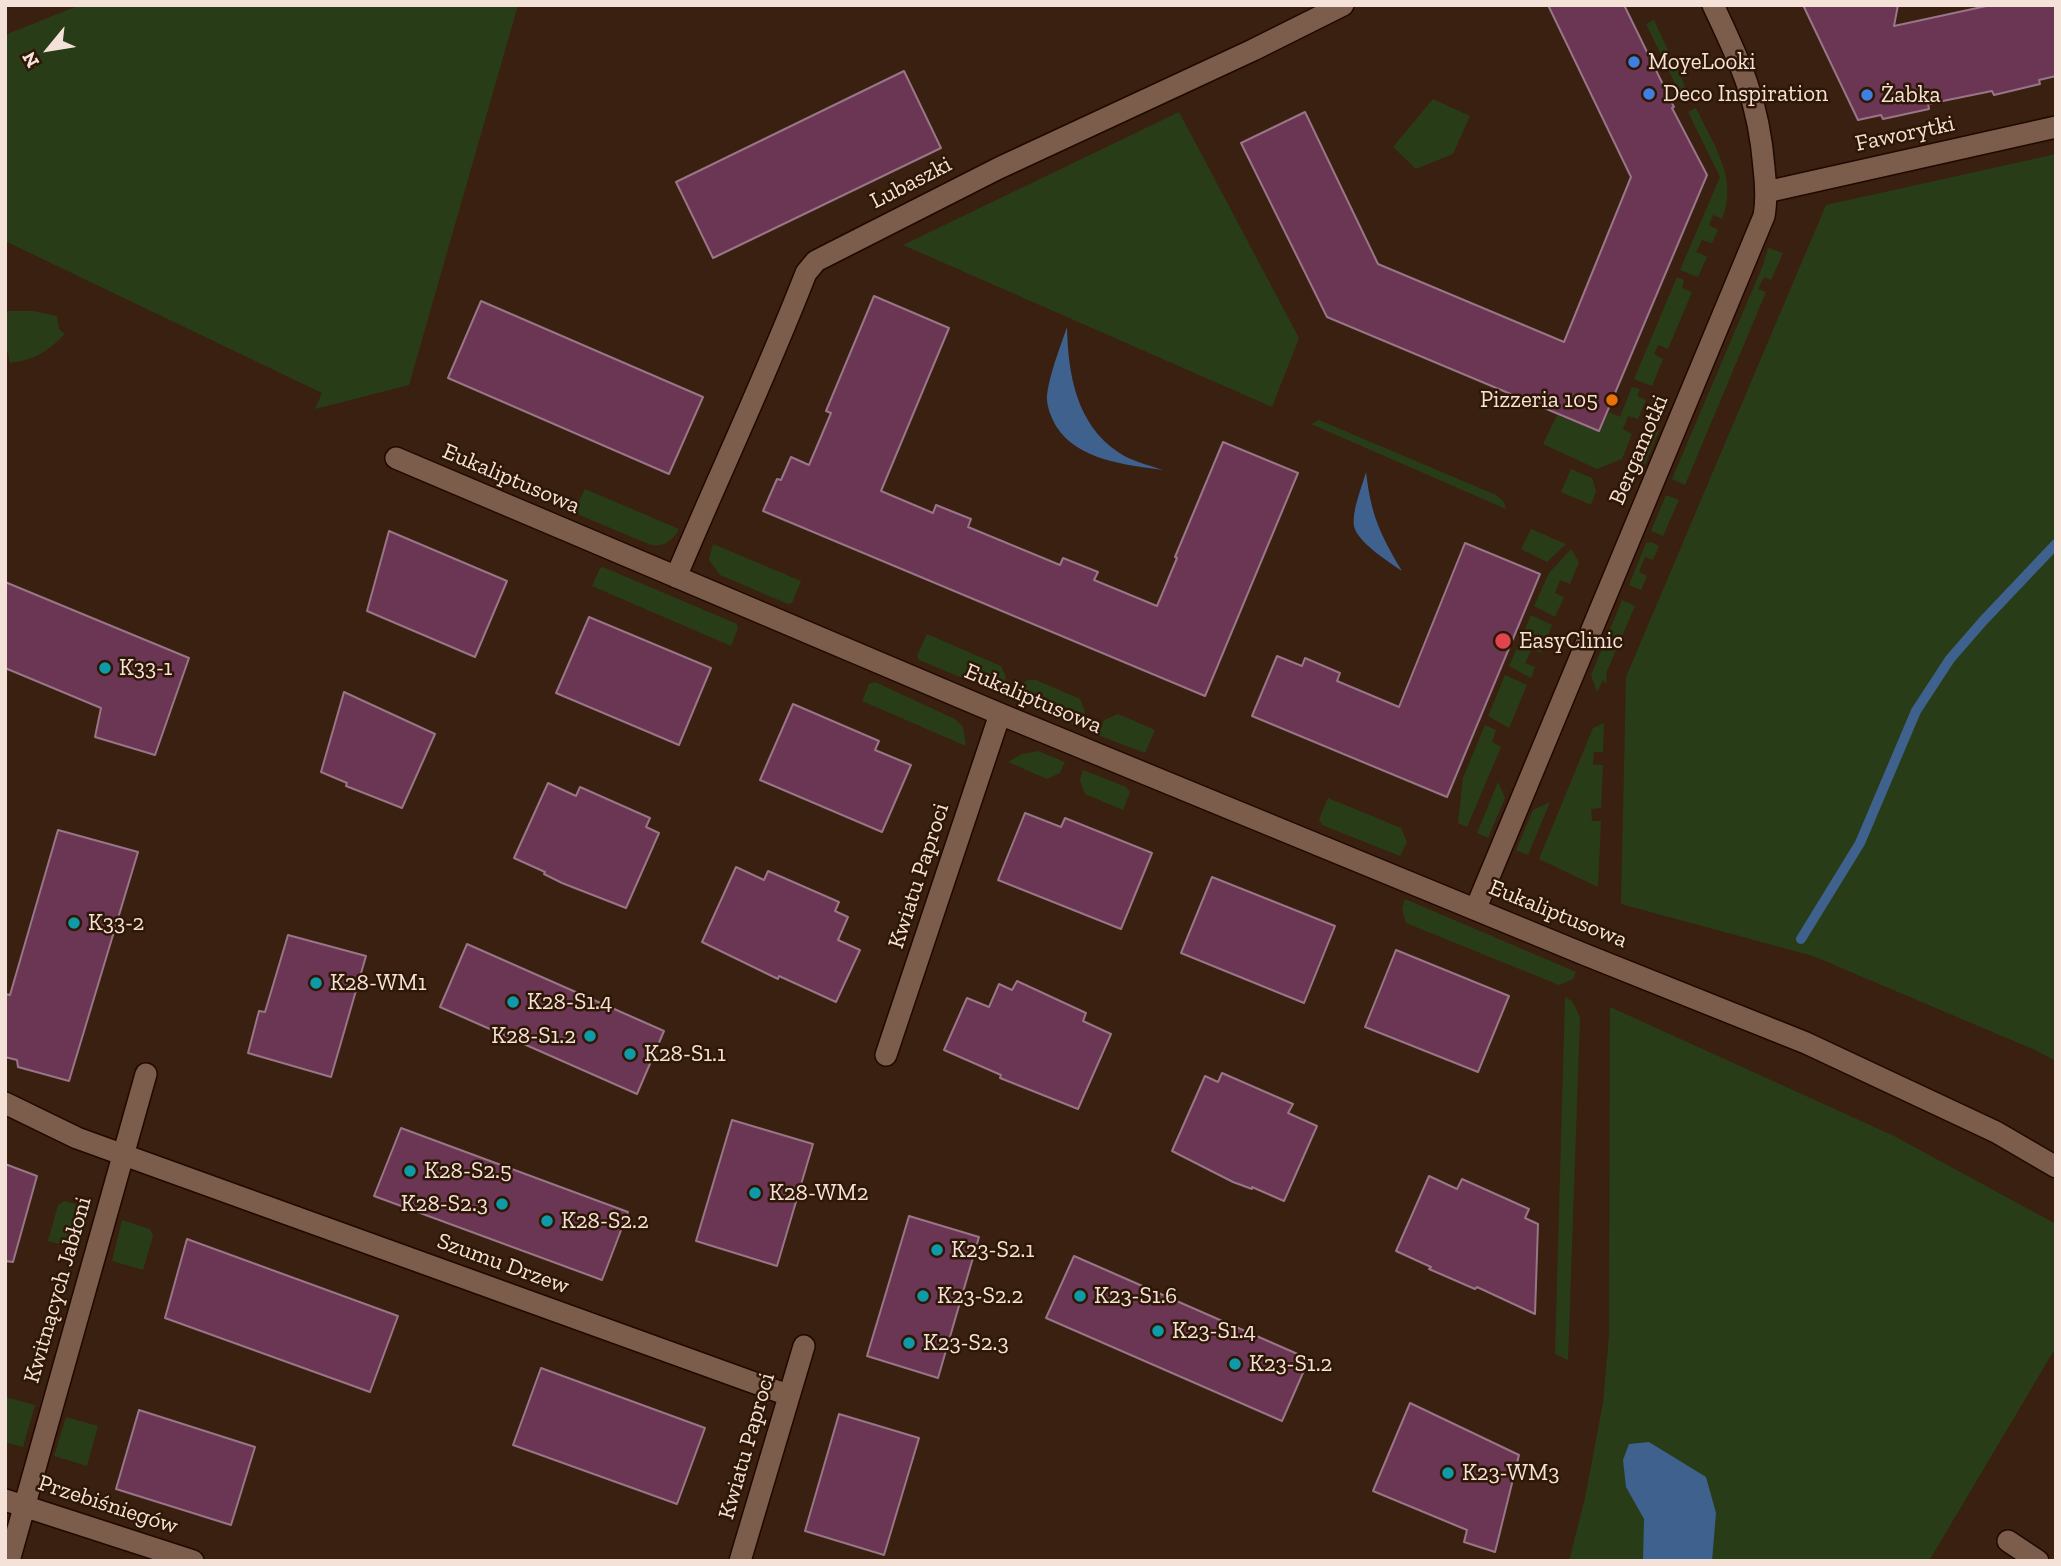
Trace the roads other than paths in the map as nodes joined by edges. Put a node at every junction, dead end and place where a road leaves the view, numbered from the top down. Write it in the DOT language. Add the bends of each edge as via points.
graph roads {
  1 [pos="1343,5"];
  2 [pos="1713,5"];
  3 [pos="2056,127"];
  4 [pos="1766,192"];
  5 [pos="396,458"];
  6 [pos="676,577"];
  7 [pos="1000,713"];
  8 [pos="1476,908"];
  9 [pos="887,1055"];
  10 [pos="146,1074"];
  11 [pos="5,1103"];
  12 [pos="124,1155"];
  13 [pos="2056,1167"];
  14 [pos="804,1346"];
  15 [pos="788,1395"];
  16 [pos="15,1503"];
  17 [pos="2008,1541"];
  18 [pos="9,1561"];
  19 [pos="193,1561"];
  20 [pos="740,1561"];
  21 [pos="2038,1561"];
  1 -- 6 [label="street, Lubaszki" via="999,167 816,261 806,273"];
  2 -- 4 [label="street, Bergamotki" via="1755,101"];
  3 -- 4 [label="street, Faworytki"];
  4 -- 8 [label="street, Bergamotki" via="1763,216 1740,276"];
  5 -- 6 [label="street, Eukaliptusowa"];
  6 -- 7 [label="street, Eukaliptusowa"];
  7 -- 8 [label="street, Eukaliptusowa"];
  7 -- 9 [label="street, Kwiatu Paproci"];
  8 -- 13 [label="street, Eukaliptusowa" via="1806,1043 1996,1132"];
  10 -- 12 [label="street, Kwitnących Jabłoni"];
  11 -- 12 [label="street, Szumu Drzew"];
  12 -- 15 [label="street, Szumu Drzew"];
  12 -- 16 [label="street, Kwitnących Jabłoni"];
  14 -- 15 [label="street, Kwiatu Paproci"];
  15 -- 20 [label="street, Kwiatu Paproci"];
  16 -- 18 [label="street, Kwitnących Jabłoni"];
  16 -- 19 [label="street, Przebiśniegów"];
  17 -- 21 [label="street"];
}
